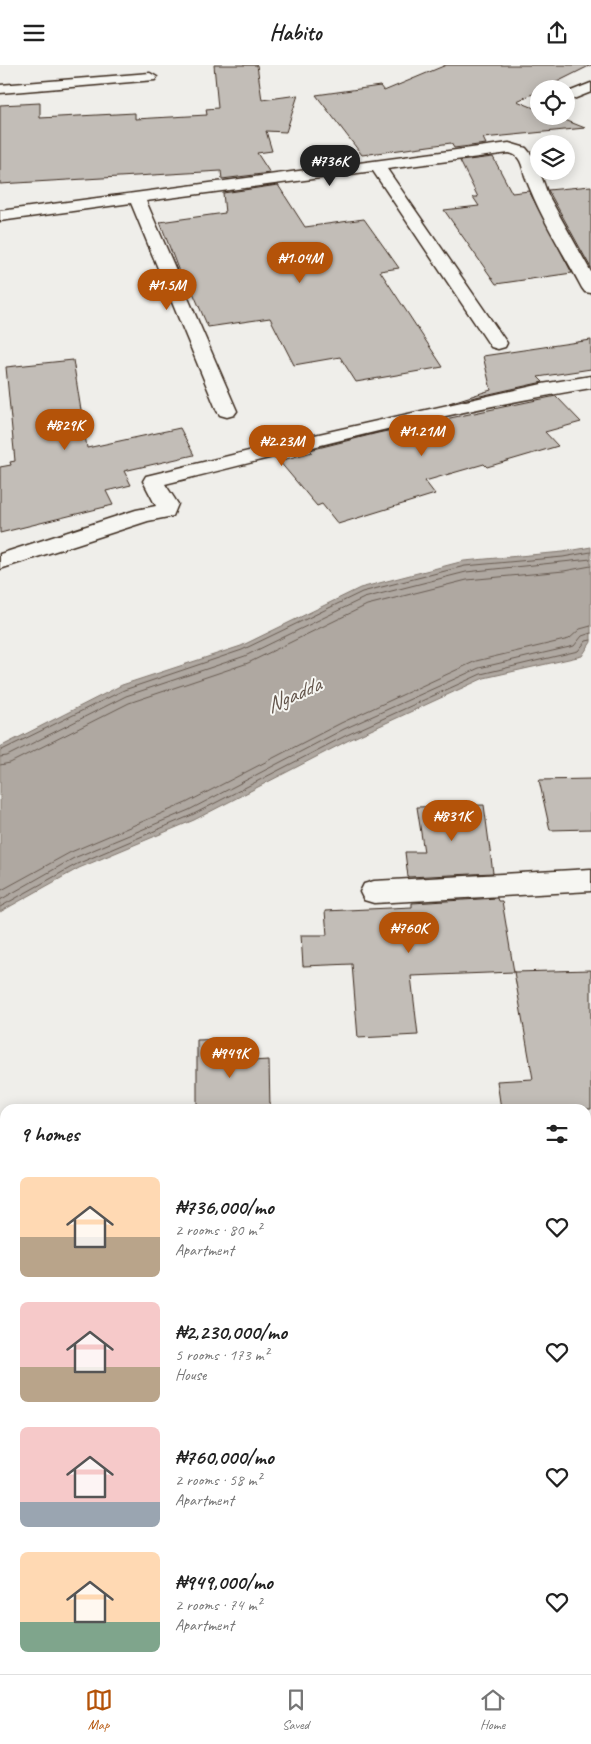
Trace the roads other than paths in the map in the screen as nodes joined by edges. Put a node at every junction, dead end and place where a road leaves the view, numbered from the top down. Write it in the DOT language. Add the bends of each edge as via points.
graph roads {
  1 [pos="150,77"];
  2 [pos="591,87"];
  3 [pos="0,89"];
  4 [pos="575,94"];
  5 [pos="377,165"];
  6 [pos="137,198"];
  7 [pos="0,216"];
  8 [pos="591,288"];
  9 [pos="498,343"];
  10 [pos="591,382"];
  11 [pos="227,411"];
  12 [pos="0,562"];
  13 [pos="591,880"];
  14 [pos="374,892"];
  1 -- 3 [label="street" via="52,79"];
  2 -- 4 [label="street"];
  5 -- 6 [label="street"];
  5 -- 8 [label="street" via="509,148 520,151 527,159 540,195"];
  5 -- 9 [label="street"];
  6 -- 7 [label="street"];
  6 -- 11 [label="street"];
  10 -- 12 [label="street" via="364,430 154,481 166,504 165,511"];
  13 -- 14 [label="street"];
}
